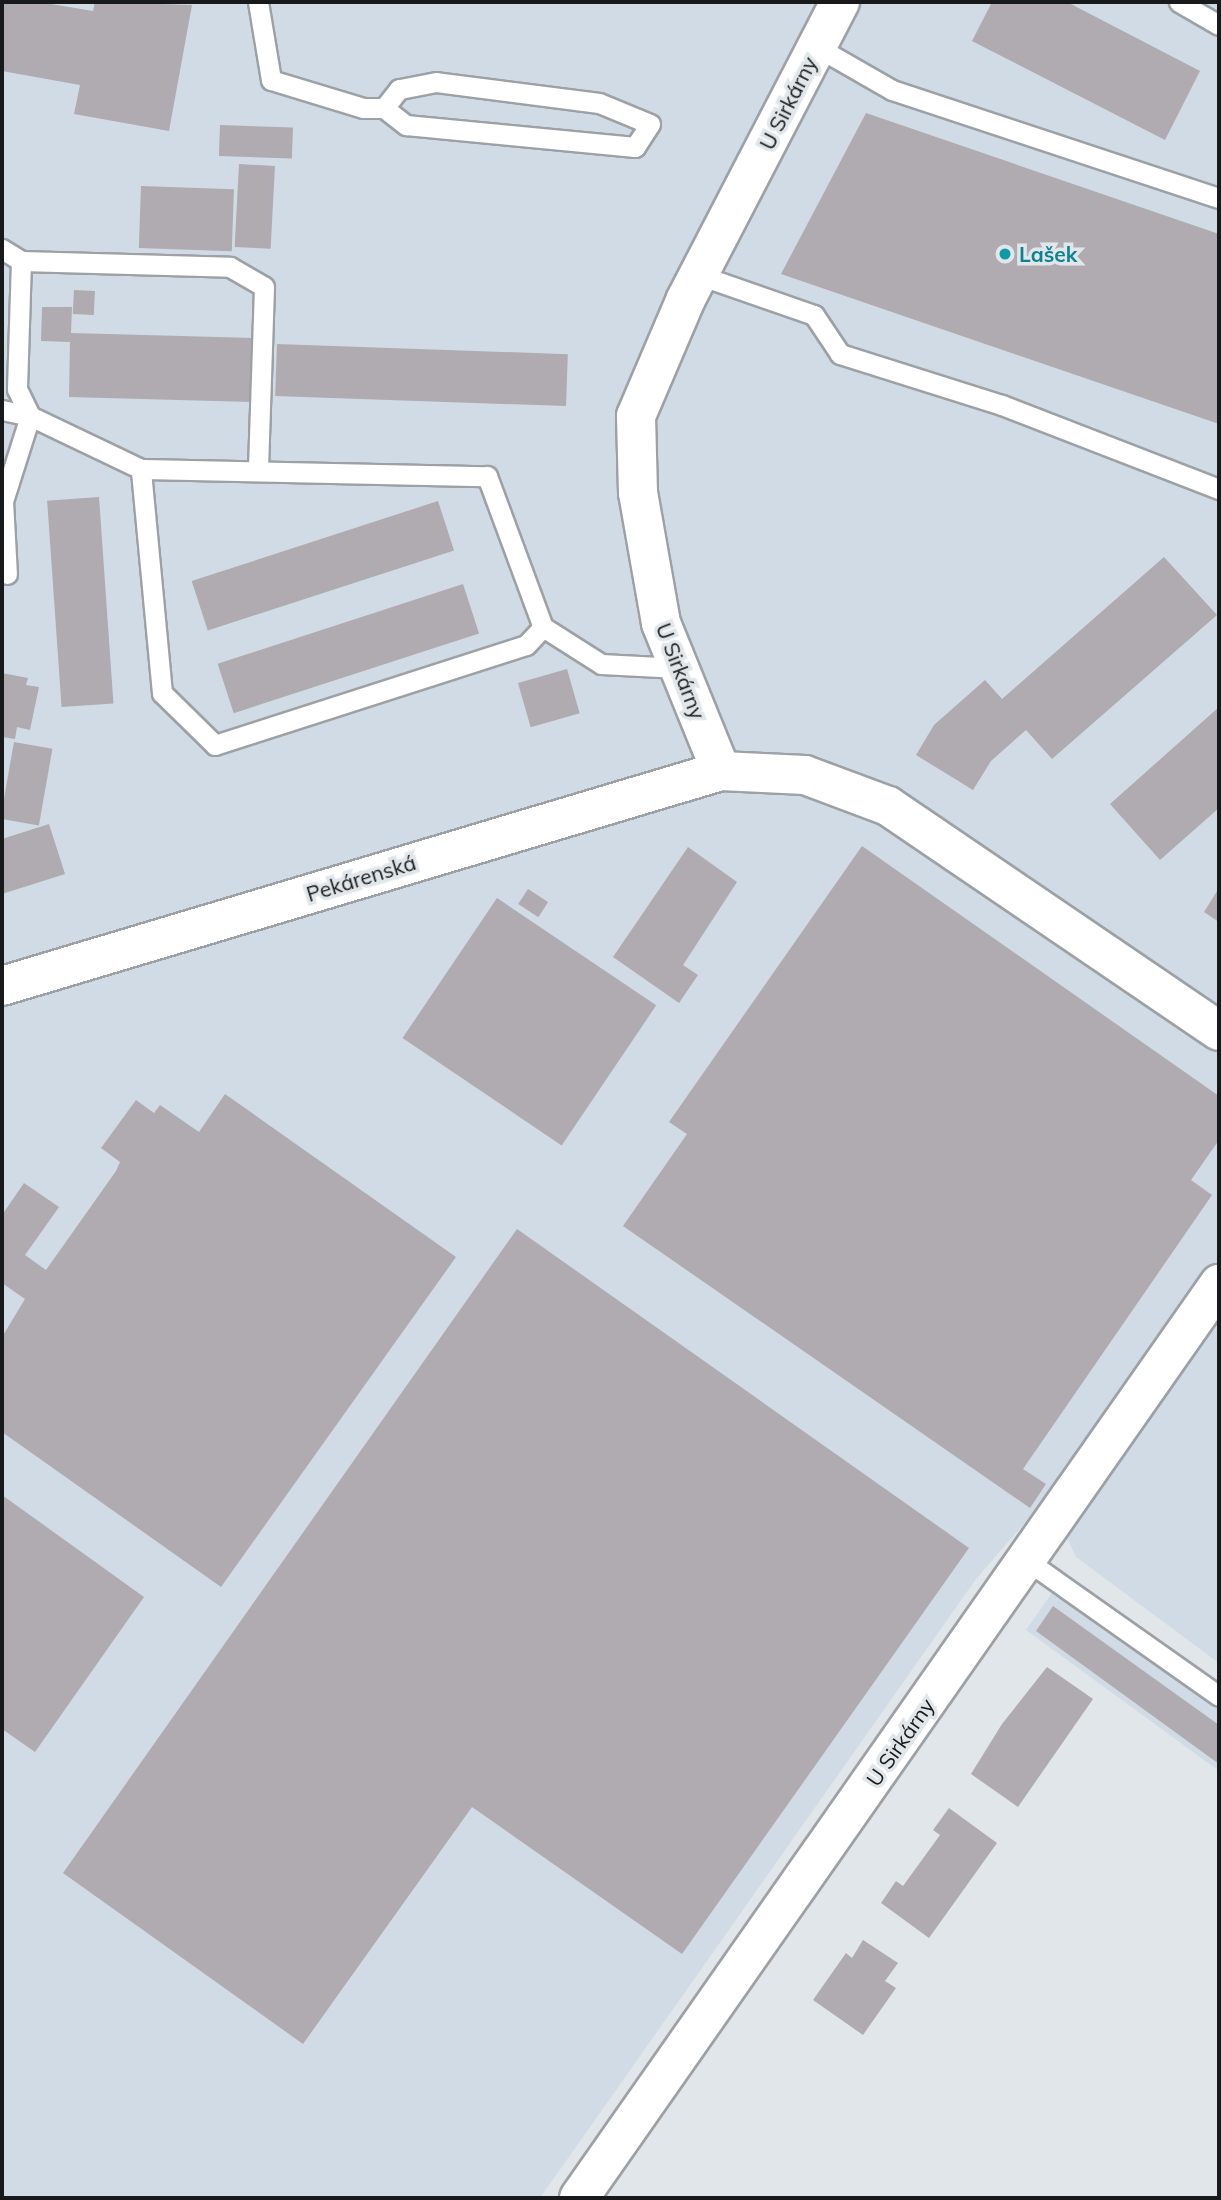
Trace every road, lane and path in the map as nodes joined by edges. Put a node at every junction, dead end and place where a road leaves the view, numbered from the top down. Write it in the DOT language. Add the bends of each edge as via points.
graph roads {
  1 [pos="258,2"];
  2 [pos="840,2"];
  3 [pos="1178,2"];
  4 [pos="1219,25"];
  5 [pos="817,47"];
  6 [pos="384,108"];
  7 [pos="1219,198"];
  8 [pos="2,249"];
  9 [pos="20,261"];
  10 [pos="699,275"];
  11 [pos="10,332"];
  12 [pos="2,410"];
  13 [pos="30,416"];
  14 [pos="141,469"];
  15 [pos="258,471"];
  16 [pos="1219,489"];
  17 [pos="7,575"];
  18 [pos="543,626"];
  19 [pos="679,668"];
  20 [pos="721,771"];
  21 [pos="2,986"];
  22 [pos="1219,1031"];
  23 [pos="1219,1284"];
  24 [pos="1028,1562"];
  25 [pos="1219,1696"];
  26 [pos="579,2198"];
  1 -- 6 [label="lane" via="271,80 363,108"];
  2 -- 5 [label="street, U Sirkárny"];
  3 -- 4 [label="lane"];
  5 -- 7 [label="lane" via="892,90"];
  5 -- 10 [label="street, U Sirkárny"];
  6 -- 6 [label="lane" via="406,125 635,147 650,124 599,103 436,82 399,89"];
  8 -- 9 [label="lane"];
  9 -- 11 [label="lane"];
  9 -- 15 [label="lane" via="230,267 264,287"];
  10 -- 16 [label="lane" via="814,315 839,354 1002,405"];
  10 -- 19 [label="street, U Sirkárny" via="636,416 638,493 661,623"];
  11 -- 13 [label="lane" via="17,389"];
  12 -- 13 [label="lane"];
  13 -- 14 [label="lane"];
  13 -- 17 [label="lane" via="3,501"];
  14 -- 15 [label="lane"];
  14 -- 18 [label="lane" via="162,693 215,745 526,645"];
  15 -- 18 [label="lane" via="487,476"];
  18 -- 19 [label="lane" via="601,664"];
  19 -- 20 [label="street, U Sirkárny"];
  20 -- 21 [label="street, Pekárenská"];
  20 -- 22 [label="street" via="805,775 888,806"];
  23 -- 24 [label="street, U Sirkárny"];
  24 -- 25 [label="lane"];
  24 -- 26 [label="street, U Sirkárny"];
}
